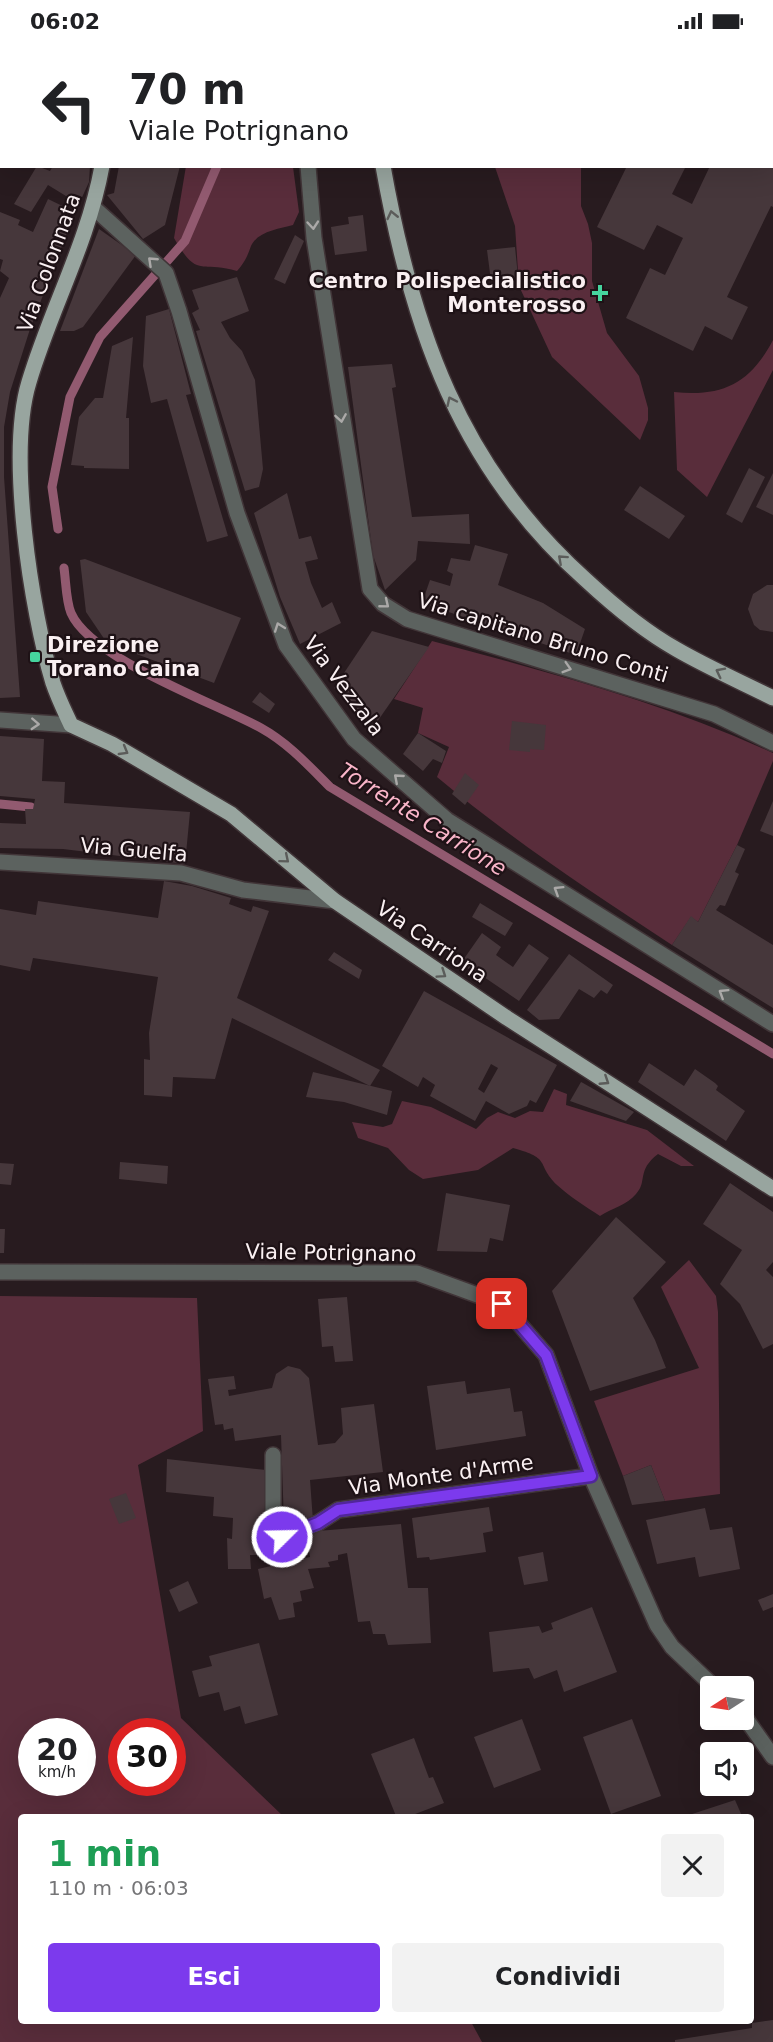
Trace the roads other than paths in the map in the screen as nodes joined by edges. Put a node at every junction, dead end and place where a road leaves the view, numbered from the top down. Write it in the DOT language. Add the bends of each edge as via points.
graph roads {
  1 [pos="102,168"];
  2 [pos="308,168"];
  3 [pos="383,168"];
  4 [pos="99,212"];
  5 [pos="773,698"];
  6 [pos="0,720"];
  7 [pos="71,725"];
  8 [pos="773,743"];
  9 [pos="0,862"];
  10 [pos="334,901"];
  11 [pos="773,1024"];
  12 [pos="773,1189"];
  13 [pos="0,1272"];
  14 [pos="273,1455"];
  15 [pos="591,1476"];
  16 [pos="702,1676"];
  17 [pos="754,1730"];
  18 [pos="773,1757"];
  1 -- 4 [label="main road, Via Colonnata"];
  2 -- 8 [label="street, Via capitano Bruno Conti, one-way" via="314,238 370,589 383,604 406,619 714,714"];
  5 -- 3 [label="main road, one-way" via="674,648 609,602 552,550 520,513 481,458 449,399 407,279"];
  4 -- 7 [label="main road, Via Colonnata" via="28,384 20,447 27,556 54,684"];
  11 -- 4 [label="street, Via Vezzala, one-way" via="447,820 354,739 286,645 237,513 166,273"];
  6 -- 7 [label="street, one-way"];
  7 -- 10 [label="main road, Via Carriona, one-way" via="112,744 231,814"];
  9 -- 10 [label="street, Via Guelfa" via="182,873 243,890"];
  10 -- 12 [label="main road, Via Carriona, one-way"];
  13 -- 15 [label="street, Viale Potrignano" via="417,1273 502,1304 546,1355"];
  14 -- 15 [label="street, Via Monte d'Arme" via="273,1532 282,1537 318,1523 338,1510"];
  15 -- 16 [label="street, Viale Potrignano" via="657,1625 672,1647"];
  17 -- 18 [label="street"];
}
